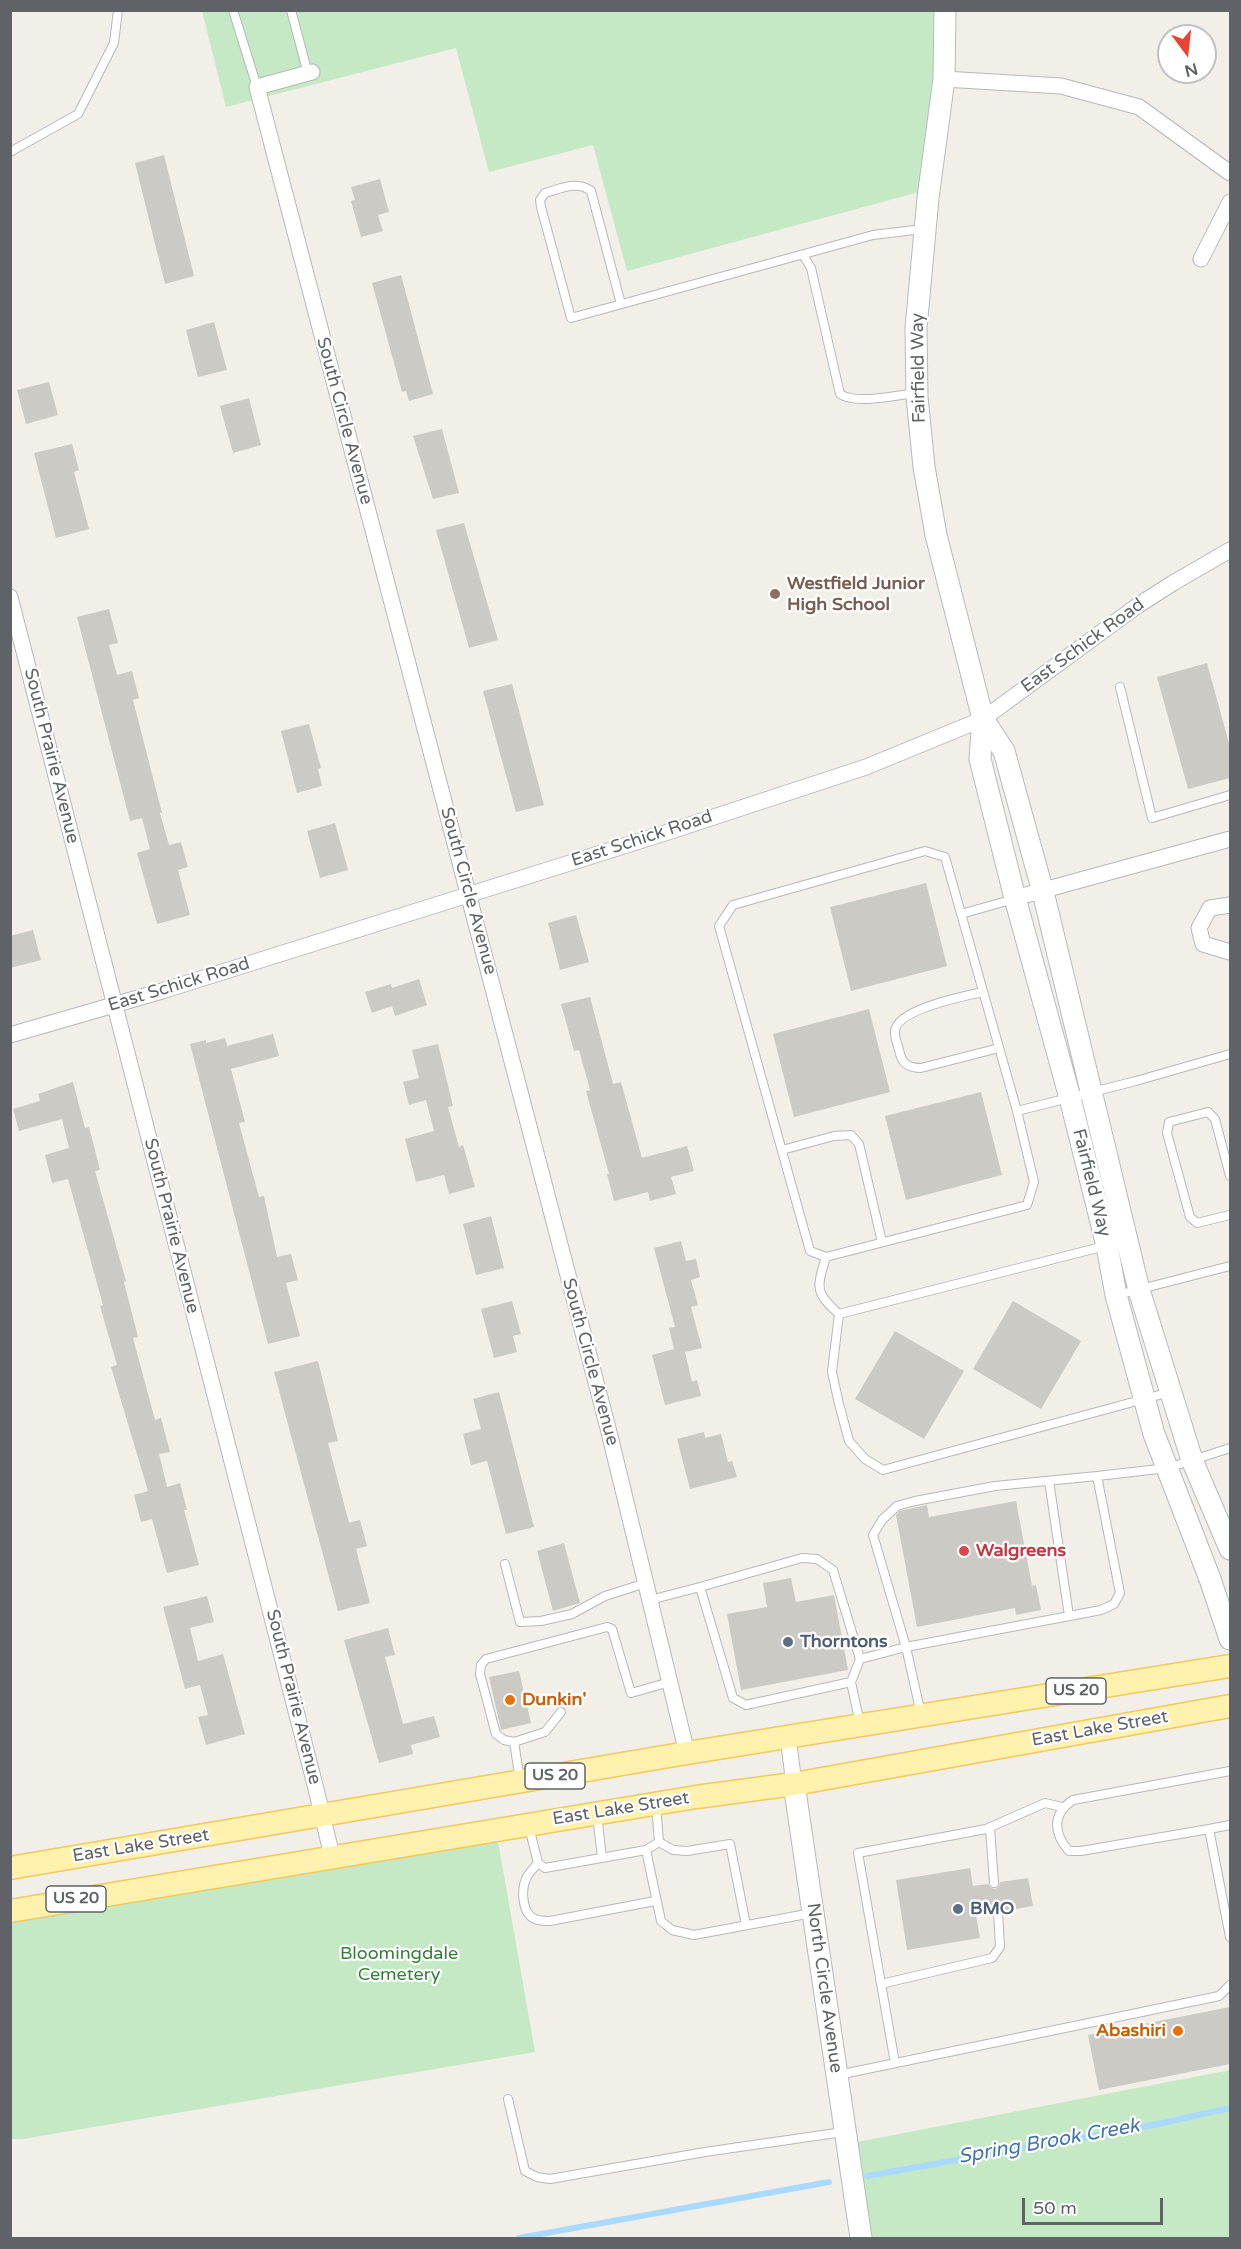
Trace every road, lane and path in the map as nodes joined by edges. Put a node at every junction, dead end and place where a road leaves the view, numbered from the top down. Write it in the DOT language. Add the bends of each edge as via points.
graph roads {
  1 [pos="117,10"];
  2 [pos="233,10"];
  3 [pos="291,10"];
  4 [pos="945,10"];
  5 [pos="310,73"];
  6 [pos="944,79"];
  7 [pos="256,87"];
  8 [pos="10,152"];
  9 [pos="1230,173"];
  10 [pos="1230,202"];
  11 [pos="925,229"];
  12 [pos="803,255"];
  13 [pos="1201,259"];
  14 [pos="621,304"];
  15 [pos="917,393"];
  16 [pos="1230,550"];
  17 [pos="10,597"];
  18 [pos="1120,687"];
  19 [pos="983,719"];
  20 [pos="1230,795"];
  21 [pos="1230,838"];
  22 [pos="1042,892"];
  23 [pos="468,894"];
  24 [pos="1015,898"];
  25 [pos="1230,905"];
  26 [pos="961,914"];
  27 [pos="1230,952"];
  28 [pos="983,992"];
  29 [pos="114,1005"];
  30 [pos="10,1035"];
  31 [pos="999,1048"];
  32 [pos="1230,1054"];
  33 [pos="1092,1092"];
  34 [pos="1070,1098"];
  35 [pos="1017,1111"];
  36 [pos="782,1150"];
  37 [pos="1230,1176"];
  38 [pos="1230,1215"];
  39 [pos="882,1242"];
  40 [pos="1129,1244"];
  41 [pos="1107,1246"];
  42 [pos="826,1257"];
  43 [pos="1230,1266"];
  44 [pos="1139,1290"];
  45 [pos="1116,1295"];
  46 [pos="839,1314"];
  47 [pos="1171,1391"];
  48 [pos="1145,1398"];
  49 [pos="1230,1448"];
  50 [pos="1192,1460"];
  51 [pos="1168,1468"];
  52 [pos="1097,1476"];
  53 [pos="1049,1481"];
  54 [pos="1230,1549"];
  55 [pos="505,1564"];
  56 [pos="646,1583"];
  57 [pos="700,1587"];
  58 [pos="650,1600"];
  59 [pos="1069,1616"];
  60 [pos="1230,1639"];
  61 [pos="906,1647"];
  62 [pos="860,1659"];
  63 [pos="1230,1666"];
  64 [pos="670,1682"];
  65 [pos="851,1682"];
  66 [pos="1230,1706"];
  67 [pos="561,1712"];
  68 [pos="921,1716"];
  69 [pos="860,1725"];
  70 [pos="788,1737"];
  71 [pos="514,1742"];
  72 [pos="687,1753"];
  73 [pos="1230,1772"];
  74 [pos="520,1782"];
  75 [pos="794,1784"];
  76 [pos="656,1803"];
  77 [pos="1062,1807"];
  78 [pos="597,1813"];
  79 [pos="323,1816"];
  80 [pos="528,1824"];
  81 [pos="1230,1825"];
  82 [pos="990,1828"];
  83 [pos="1209,1829"];
  84 [pos="659,1842"];
  85 [pos="646,1850"];
  86 [pos="332,1856"];
  87 [pos="602,1858"];
  88 [pos="538,1863"];
  89 [pos="10,1868"];
  90 [pos="994,1883"];
  91 [pos="655,1901"];
  92 [pos="10,1911"];
  93 [pos="998,1911"];
  94 [pos="813,1913"];
  95 [pos="746,1925"];
  96 [pos="1230,1937"];
  97 [pos="881,1983"];
  98 [pos="1230,1985"];
  99 [pos="895,2063"];
  100 [pos="837,2075"];
  101 [pos="508,2098"];
  102 [pos="845,2132"];
  103 [pos="861,2238"];
  1 -- 8 [label="lane" via="114,43 78,114"];
  2 -- 7 [label="lane"];
  3 -- 5 [label="lane"];
  4 -- 6 [label="street, Fairfield Way"];
  5 -- 7 [label="street"];
  6 -- 9 [label="street" via="1061,86 1139,107"];
  6 -- 11 [label="street, Fairfield Way"];
  7 -- 23 [label="street, South Circle Avenue"];
  10 -- 13 [label="street"];
  11 -- 12 [label="lane" via="873,235"];
  11 -- 15 [label="street, Fairfield Way" via="916,328"];
  12 -- 14 [label="lane"];
  12 -- 15 [label="lane" via="812,268 840,394 860,399"];
  14 -- 14 [label="lane" via="571,318 541,207 545,193 577,185 591,191"];
  15 -- 19 [label="street, Fairfield Way" via="936,535"];
  16 -- 19 [label="street, East Schick Road" via="1137,606"];
  17 -- 29 [label="street, South Prairie Avenue"];
  18 -- 20 [label="lane" via="1152,818"];
  19 -- 22 [label="street, Fairfield Way" via="1004,751"];
  19 -- 23 [label="street, East Schick Road" via="866,767"];
  19 -- 24 [label="street, Fairfield Way" via="980,759"];
  21 -- 22 [label="street"];
  22 -- 24 [label="street"];
  22 -- 33 [label="street, Fairfield Way"];
  23 -- 29 [label="street, East Schick Road"];
  23 -- 56 [label="street, South Circle Avenue"];
  24 -- 26 [label="lane"];
  24 -- 34 [label="street, Fairfield Way"];
  25 -- 27 [label="street" via="1210,909 1199,928 1203,944"];
  26 -- 28 [label="lane"];
  26 -- 36 [label="lane" via="945,857 925,851 734,905 720,926"];
  28 -- 31 [label="lane"];
  28 -- 31 [label="lane" via="920,1008 898,1023 895,1031 902,1062 911,1068 921,1068"];
  29 -- 30 [label="street, East Schick Road"];
  29 -- 79 [label="street, South Prairie Avenue"];
  31 -- 35 [label="lane"];
  32 -- 33 [label="lane"];
  33 -- 34 [label="lane"];
  33 -- 40 [label="street, Fairfield Way"];
  34 -- 35 [label="lane"];
  34 -- 41 [label="street, Fairfield Way"];
  35 -- 39 [label="lane" via="1034,1182 1027,1205"];
  36 -- 39 [label="lane" via="851,1135 859,1144"];
  36 -- 42 [label="lane" via="810,1251"];
  37 -- 38 [label="lane" via="1215,1119 1208,1112 1169,1122 1167,1133 1190,1217 1197,1222"];
  39 -- 42 [label="lane"];
  40 -- 41 [label="lane"];
  40 -- 44 [label="street, Fairfield Way"];
  41 -- 45 [label="street, Fairfield Way"];
  41 -- 46 [label="lane"];
  42 -- 46 [label="lane" via="819,1282 823,1300"];
  43 -- 44 [label="lane"];
  44 -- 45 [label="lane"];
  44 -- 47 [label="street, Fairfield Way"];
  45 -- 48 [label="street, Fairfield Way"];
  46 -- 48 [label="lane" via="832,1372 838,1404 849,1441 865,1459 883,1470"];
  47 -- 48 [label="lane"];
  47 -- 50 [label="street, Fairfield Way"];
  48 -- 51 [label="street, Fairfield Way"];
  49 -- 50 [label="lane"];
  50 -- 51 [label="lane"];
  50 -- 54 [label="street, Fairfield Way"];
  51 -- 52 [label="lane"];
  51 -- 60 [label="street, Fairfield Way"];
  52 -- 53 [label="lane"];
  52 -- 59 [label="lane" via="1120,1593 1114,1604 1101,1610"];
  53 -- 59 [label="lane"];
  53 -- 61 [label="lane" via="995,1486 915,1501 897,1506 882,1520 873,1535"];
  55 -- 56 [label="lane" via="520,1622 572,1614 605,1596"];
  56 -- 58 [label="street, South Circle Avenue"];
  57 -- 58 [label="lane"];
  57 -- 62 [label="lane" via="802,1558 817,1559 833,1570"];
  57 -- 65 [label="lane" via="734,1698 746,1705"];
  58 -- 64 [label="street, South Circle Avenue"];
  59 -- 61 [label="lane"];
  61 -- 62 [label="lane"];
  61 -- 68 [label="lane"];
  62 -- 65 [label="lane"];
  63 -- 68 [label="main road, East Lake Street / US 20"];
  64 -- 71 [label="lane" via="631,1693 612,1629 607,1627 486,1659 480,1674 496,1734"];
  64 -- 72 [label="street, South Circle Avenue"];
  65 -- 69 [label="lane"];
  66 -- 75 [label="main road, East Lake Street / US 20"];
  67 -- 71 [label="lane" via="545,1731"];
  68 -- 69 [label="main road, East Lake Street / US 20"];
  69 -- 70 [label="main road, East Lake Street / US 20"];
  70 -- 72 [label="main road, East Lake Street / US 20"];
  70 -- 75 [label="street, North Circle Avenue"];
  71 -- 74 [label="lane"];
  72 -- 74 [label="main road, East Lake Street / US 20"];
  73 -- 77 [label="lane" via="1073,1800"];
  74 -- 79 [label="main road, East Lake Street / US 20"];
  75 -- 76 [label="main road, East Lake Street / US 20"];
  75 -- 94 [label="street, North Circle Avenue"];
  76 -- 78 [label="main road, East Lake Street / US 20"];
  76 -- 84 [label="lane"];
  77 -- 82 [label="lane" via="1045,1803"];
  77 -- 83 [label="lane" via="1056,1819 1062,1843 1069,1851"];
  78 -- 80 [label="main road, East Lake Street / US 20"];
  78 -- 87 [label="lane"];
  79 -- 86 [label="street, South Prairie Avenue"];
  79 -- 89 [label="main road, East Lake Street / US 20"];
  80 -- 86 [label="main road, East Lake Street / US 20"];
  80 -- 88 [label="lane"];
  81 -- 83 [label="lane"];
  82 -- 90 [label="lane"];
  82 -- 97 [label="lane" via="858,1852"];
  83 -- 96 [label="lane"];
  84 -- 85 [label="lane"];
  84 -- 95 [label="lane" via="674,1851 730,1844"];
  85 -- 87 [label="lane"];
  85 -- 91 [label="lane"];
  86 -- 92 [label="main road, East Lake Street / US 20"];
  87 -- 88 [label="lane" via="546,1868"];
  88 -- 91 [label="lane" via="526,1877 523,1889 529,1916 537,1921"];
  91 -- 95 [label="lane" via="660,1921 672,1930 694,1935"];
  93 -- 97 [label="lane" via="1000,1947 992,1958"];
  94 -- 95 [label="lane"];
  94 -- 100 [label="street, North Circle Avenue"];
  97 -- 99 [label="lane"];
  98 -- 99 [label="lane" via="1219,1996"];
  99 -- 100 [label="lane"];
  100 -- 102 [label="street, North Circle Avenue"];
  101 -- 102 [label="lane" via="525,2171 550,2179"];
  102 -- 103 [label="street, North Circle Avenue"];
}
